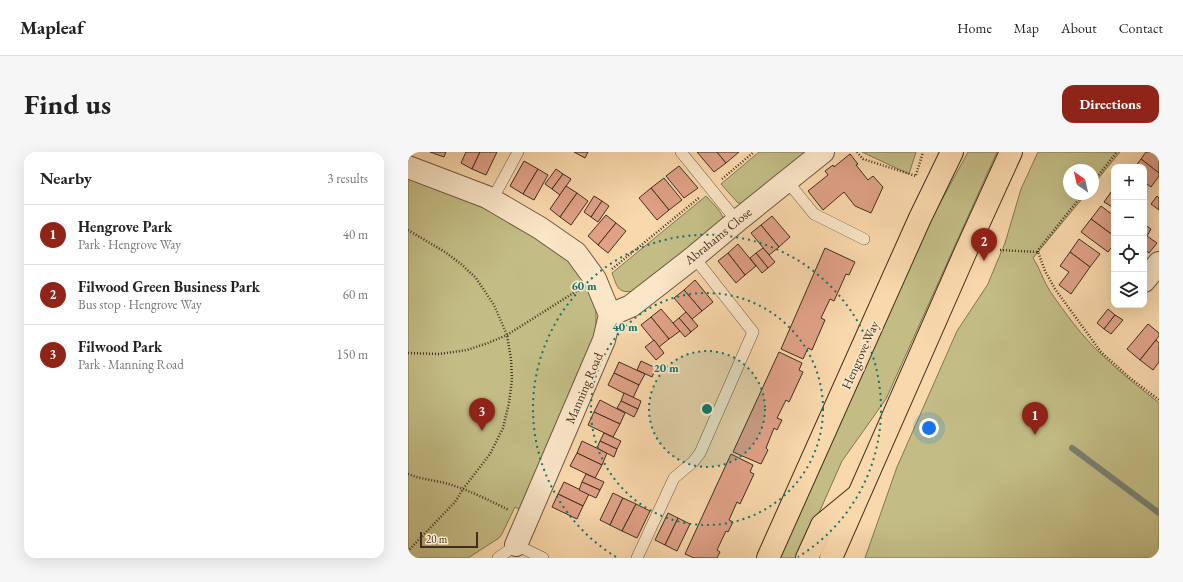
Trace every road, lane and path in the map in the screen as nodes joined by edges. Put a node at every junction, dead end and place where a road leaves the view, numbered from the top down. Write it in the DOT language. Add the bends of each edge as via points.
graph roads {
  1 [pos="518,152"];
  2 [pos="681,152"];
  3 [pos="823,152"];
  4 [pos="857,152"];
  5 [pos="952,152"];
  6 [pos="1011,152"];
  7 [pos="1117,152"];
  8 [pos="408,167"];
  9 [pos="1099,174"];
  10 [pos="916,176"];
  11 [pos="787,181"];
  12 [pos="492,200"];
  13 [pos="1078,200"];
  14 [pos="737,221"];
  15 [pos="408,230"];
  16 [pos="864,239"];
  17 [pos="1000,250"];
  18 [pos="1038,252"];
  19 [pos="694,257"];
  20 [pos="610,315"];
  21 [pos="1159,400"];
  22 [pos="408,474"];
  23 [pos="463,489"];
  24 [pos="860,494"];
  25 [pos="528,518"];
  26 [pos="516,545"];
  27 [pos="408,551"];
  28 [pos="498,558"];
  29 [pos="543,558"];
  30 [pos="637,558"];
  31 [pos="768,558"];
  32 [pos="807,558"];
  33 [pos="831,558"];
  1 -- 12 [label="lane"];
  2 -- 14 [label="lane"];
  3 -- 11 [label="street, Abrahams Close"];
  4 -- 10 [label="path" via="863,158"];
  5 -- 31 [label="highway, Hengrove Way"];
  6 -- 24 [label="highway"];
  7 -- 9 [label="path"];
  8 -- 12 [label="street"];
  11 -- 14 [label="street, Abrahams Close"];
  11 -- 16 [label="lane" via="814,214"];
  12 -- 20 [label="street" via="576,253 595,280"];
  13 -- 18 [label="path"];
  14 -- 19 [label="street, Abrahams Close"];
  15 -- 23 [label="path" via="445,252 476,278 494,305 507,335 512,379 510,403 503,428 490,454"];
  17 -- 18 [label="path"];
  18 -- 21 [label="path" via="1055,289 1101,352"];
  19 -- 20 [label="street, Abrahams Close" via="631,306"];
  19 -- 30 [label="lane" via="753,332 700,453 674,478"];
  20 -- 25 [label="street, Manning Road" via="604,340"];
  22 -- 23 [label="path"];
  23 -- 25 [label="path"];
  23 -- 27 [label="path" via="455,502"];
  24 -- 32 [label="highway" via="822,525"];
  24 -- 33 [label="highway"];
  25 -- 26 [label="street, Manning Road"];
  26 -- 28 [label="lane"];
  26 -- 29 [label="lane"];
}
